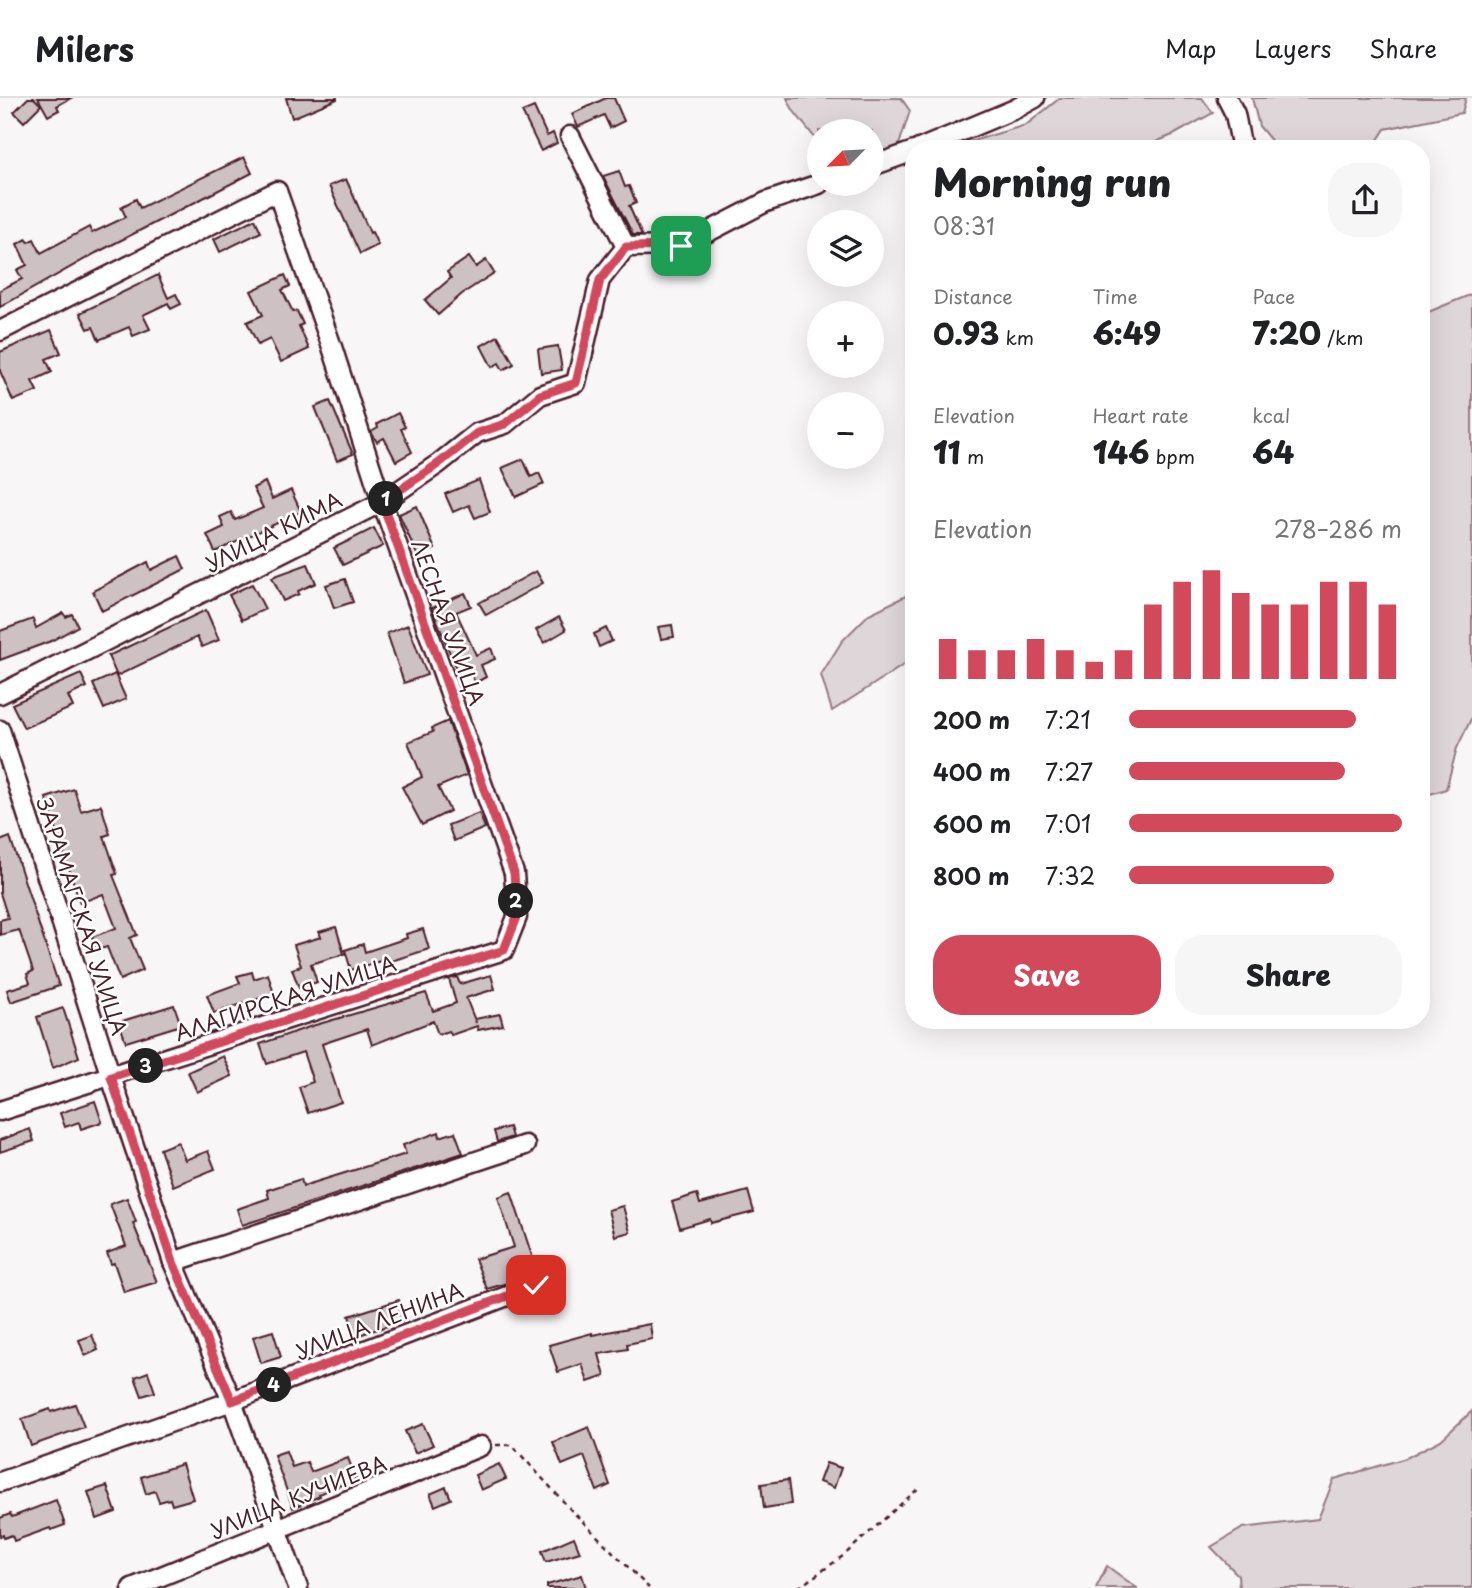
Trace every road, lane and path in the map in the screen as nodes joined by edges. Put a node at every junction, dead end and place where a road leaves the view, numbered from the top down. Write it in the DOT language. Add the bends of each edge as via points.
graph roads {
  1 [pos="1035,98"];
  2 [pos="1227,98"];
  3 [pos="570,136"];
  4 [pos="941,140"];
  5 [pos="1240,140"];
  6 [pos="905,154"];
  7 [pos="884,162"];
  8 [pos="807,188"];
  9 [pos="626,247"];
  10 [pos="0,331"];
  11 [pos="382,502"];
  12 [pos="0,694"];
  13 [pos="0,730"];
  14 [pos="504,950"];
  15 [pos="111,1077"];
  16 [pos="0,1111"];
  17 [pos="525,1145"];
  18 [pos="173,1262"];
  19 [pos="536,1285"];
  20 [pos="232,1401"];
  21 [pos="481,1446"];
  22 [pos="0,1482"];
  23 [pos="920,1487"];
  24 [pos="279,1530"];
  25 [pos="132,1588"];
  26 [pos="298,1588"];
  27 [pos="649,1588"];
  28 [pos="798,1588"];
  1 -- 4 [label="street"];
  2 -- 5 [label="street"];
  3 -- 9 [label="street"];
  6 -- 7 [label="street"];
  8 -- 9 [label="street" via="766,202 681,246"];
  9 -- 11 [label="street, УЛИЦА КИМА" via="600,280 576,383 540,395 505,424 477,433"];
  10 -- 11 [label="street, ЛЕСНАЯ УЛИЦА" via="277,191"];
  11 -- 12 [label="street, УЛИЦА КИМА"];
  11 -- 14 [label="street, ЛЕСНАЯ УЛИЦА" via="514,873 517,917"];
  13 -- 15 [label="street, ЗАРАМАГСКАЯ УЛИЦА"];
  14 -- 15 [label="street, АЛАГИРСКАЯ УЛИЦА"];
  15 -- 16 [label="street, АЛАГИРСКАЯ УЛИЦА"];
  15 -- 18 [label="street, ЗАРАМАГСКАЯ УЛИЦА"];
  17 -- 18 [label="street"];
  18 -- 20 [label="street, ЗАРАМАГСКАЯ УЛИЦА"];
  19 -- 20 [label="street, УЛИЦА ЛЕНИНА"];
  20 -- 22 [label="street, УЛИЦА ЛЕНИНА"];
  20 -- 24 [label="street, ЗАРАМАГСКАЯ УЛИЦА"];
  21 -- 24 [label="street, УЛИЦА КУЧИЕВА"];
  21 -- 27 [label="path" via="512,1445"];
  23 -- 28 [label="path" via="843,1556"];
  24 -- 25 [label="street, УЛИЦА КУЧИЕВА"];
  24 -- 26 [label="street, ЗАРАМАГСКАЯ УЛИЦА"];
}
